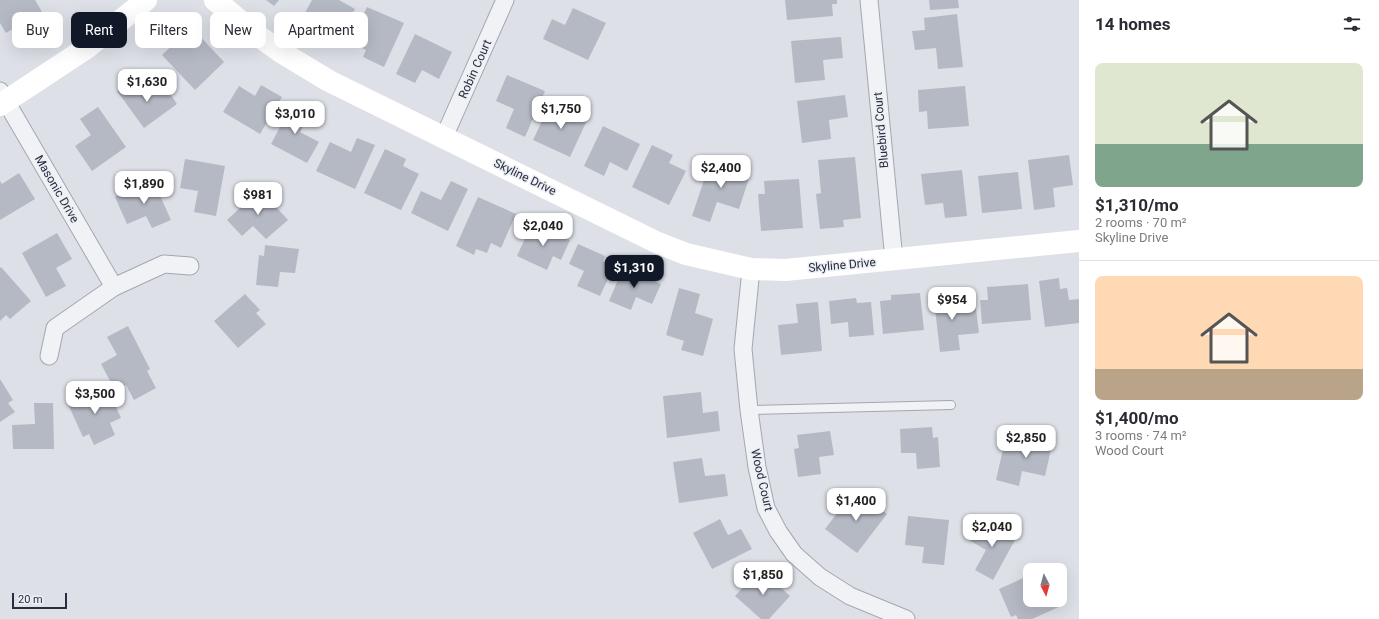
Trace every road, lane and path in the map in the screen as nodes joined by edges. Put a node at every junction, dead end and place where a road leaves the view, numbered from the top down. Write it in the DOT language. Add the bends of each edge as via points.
graph roads {
  1 [pos="146,0"];
  2 [pos="215,0"];
  3 [pos="505,0"];
  4 [pos="869,0"];
  5 [pos="2,99"];
  6 [pos="444,137"];
  7 [pos="1079,241"];
  8 [pos="894,260"];
  9 [pos="190,266"];
  10 [pos="751,269"];
  11 [pos="114,287"];
  12 [pos="49,356"];
  13 [pos="951,405"];
  14 [pos="749,410"];
  15 [pos="906,619"];
  1 -- 5 [label="street" via="88,47"];
  2 -- 6 [label="street, Skyline Drive" via="257,35 302,66"];
  3 -- 6 [label="street, Robin Court"];
  4 -- 8 [label="street, Bluebird Court"];
  5 -- 11 [label="street, Masonic Drive"];
  6 -- 10 [label="street, Skyline Drive" via="658,243 686,254"];
  7 -- 8 [label="street, Skyline Drive"];
  8 -- 10 [label="street, Skyline Drive" via="786,270"];
  9 -- 11 [label="street" via="164,264"];
  10 -- 14 [label="street, Wood Court" via="743,349"];
  11 -- 12 [label="street" via="55,328"];
  13 -- 14 [label="lane"];
  14 -- 15 [label="street, Wood Court" via="766,508 794,554 820,577 850,596"];
}
